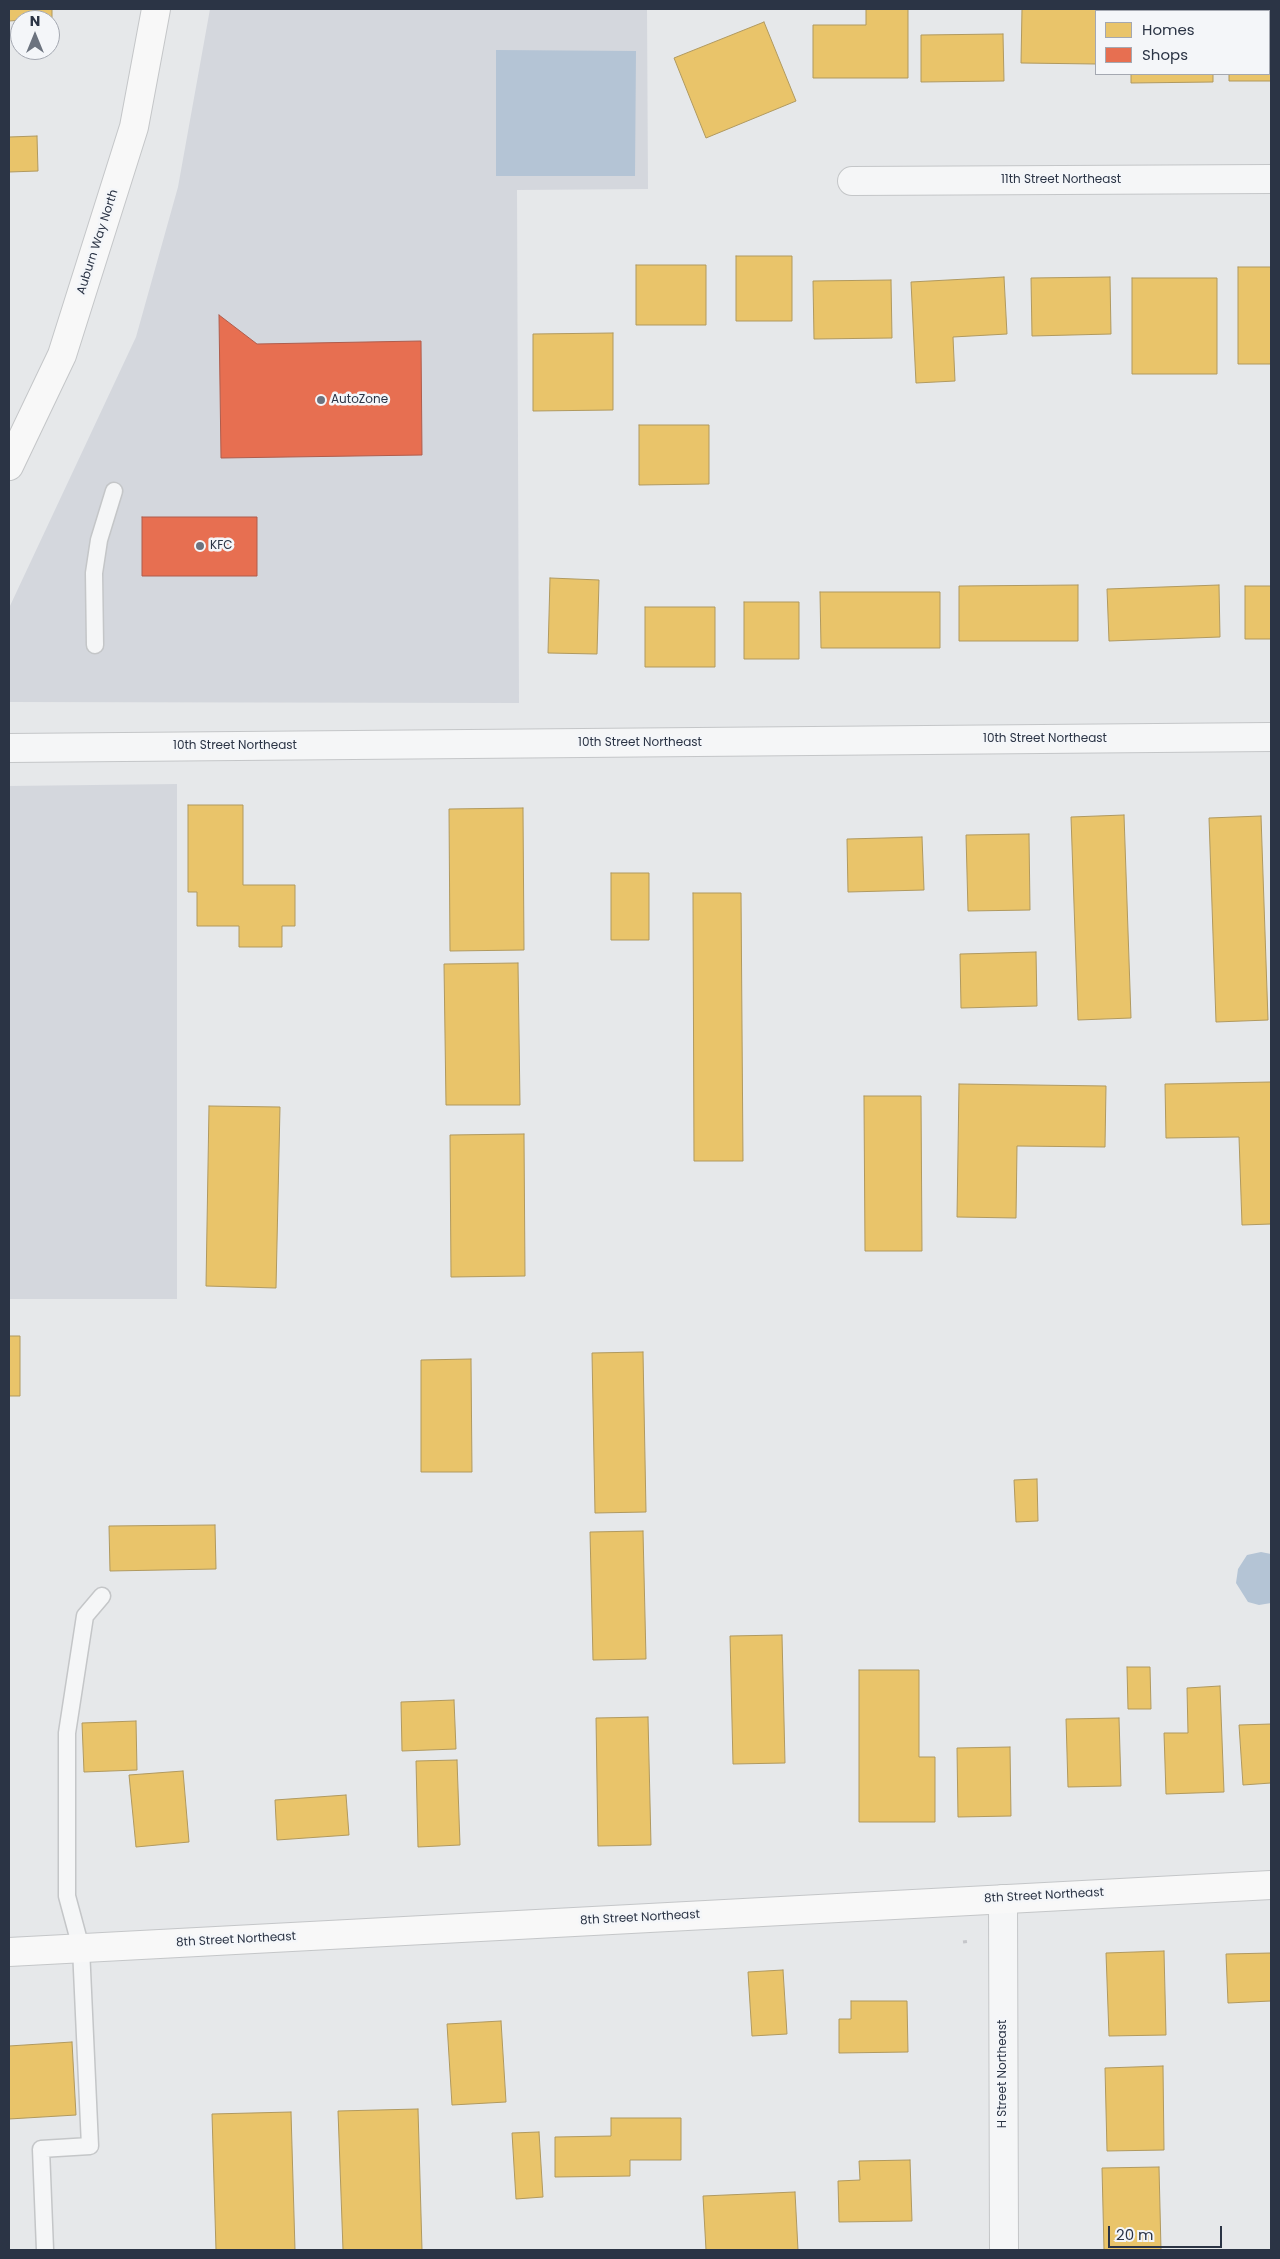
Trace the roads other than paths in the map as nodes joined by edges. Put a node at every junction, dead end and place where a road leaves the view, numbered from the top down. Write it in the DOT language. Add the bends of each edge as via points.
graph roads {
  1 [pos="156,9"];
  2 [pos="1271,179"];
  3 [pos="852,181"];
  4 [pos="9,466"];
  5 [pos="114,491"];
  6 [pos="95,645"];
  7 [pos="1271,738"];
  8 [pos="9,748"];
  9 [pos="102,1596"];
  10 [pos="1271,1885"];
  11 [pos="1003,1899"];
  12 [pos="81,1948"];
  13 [pos="9,1952"];
  14 [pos="45,2250"];
  15 [pos="1004,2250"];
  1 -- 4 [label="street, Auburn Way North" via="134,127 65,346"];
  2 -- 3 [label="street, 11th Street Northeast"];
  5 -- 6 [label="lane" via="99,540 94,573"];
  7 -- 8 [label="street, 10th Street Northeast"];
  9 -- 12 [label="lane" via="85,1616 67,1733 67,1896"];
  10 -- 11 [label="street, 8th Street Northeast"];
  11 -- 12 [label="street, 8th Street Northeast"];
  11 -- 15 [label="street, H Street Northeast"];
  12 -- 13 [label="street, 8th Street Northeast"];
  12 -- 14 [label="lane" via="90,2146 41,2149"];
}
